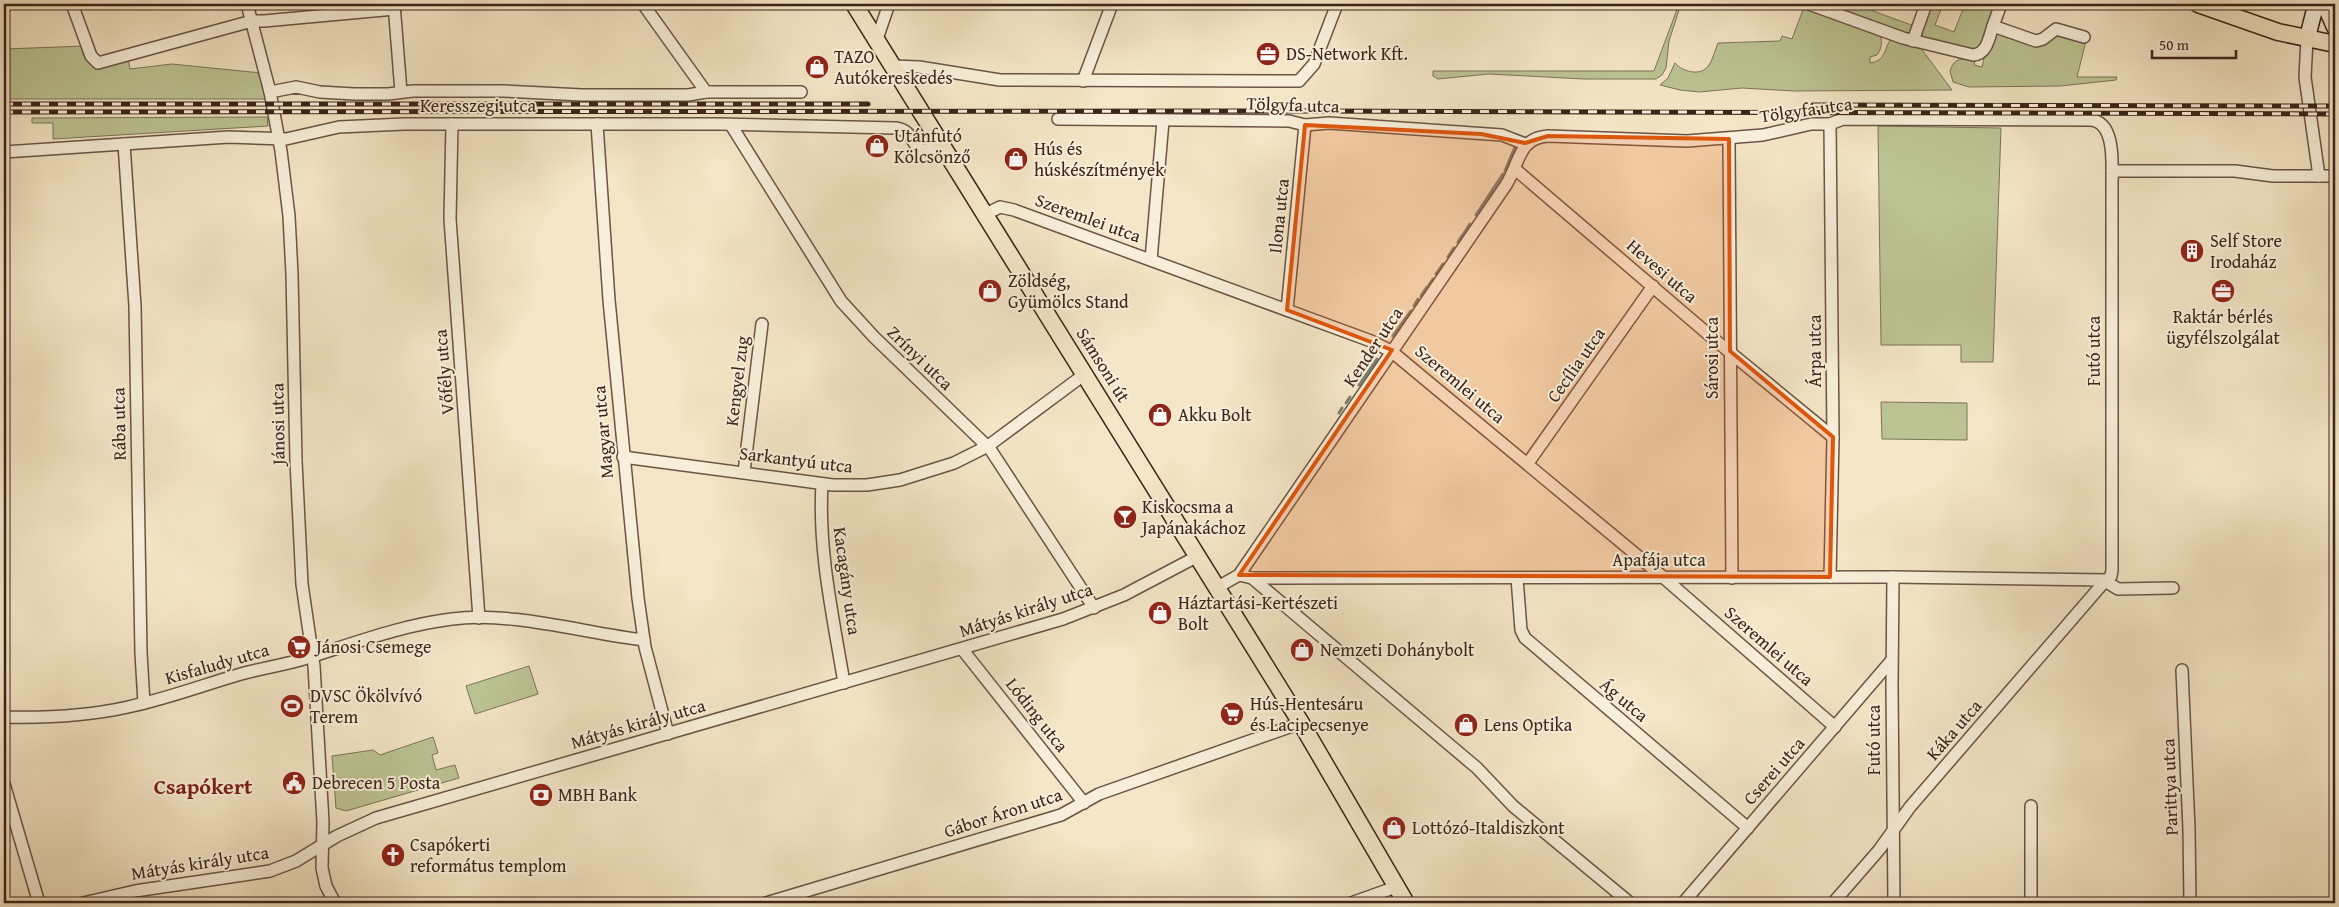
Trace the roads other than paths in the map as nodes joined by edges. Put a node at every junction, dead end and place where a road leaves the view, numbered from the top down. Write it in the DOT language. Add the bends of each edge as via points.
graph roads {
  1 [pos="72,4"];
  2 [pos="247,4"];
  3 [pos="643,4"];
  4 [pos="854,4"];
  5 [pos="889,4"];
  6 [pos="1112,4"];
  7 [pos="1336,4"];
  8 [pos="1809,4"];
  9 [pos="1926,4"];
  10 [pos="2001,4"];
  11 [pos="2198,4"];
  12 [pos="2316,4"];
  13 [pos="2325,4"];
  14 [pos="394,6"];
  15 [pos="1836,9"];
  16 [pos="252,21"];
  17 [pos="1993,26"];
  18 [pos="2335,27"];
  19 [pos="2084,37"];
  20 [pos="877,39"];
  21 [pos="2306,39"];
  22 [pos="1913,41"];
  23 [pos="2335,44"];
  24 [pos="893,66"];
  25 [pos="1084,80"];
  26 [pos="270,92"];
  27 [pos="401,92"];
  28 [pos="706,92"];
  29 [pos="801,92"];
  30 [pos="1058,119"];
  31 [pos="1163,121"];
  32 [pos="452,124"];
  33 [pos="597,124"];
  34 [pos="1830,124"];
  35 [pos="731,125"];
  36 [pos="1305,125"];
  37 [pos="2108,132"];
  38 [pos="278,139"];
  39 [pos="1729,139"];
  40 [pos="1529,141"];
  41 [pos="124,144"];
  42 [pos="942,145"];
  43 [pos="4,152"];
  44 [pos="1515,169"];
  45 [pos="2112,171"];
  46 [pos="2319,176"];
  47 [pos="2335,176"];
  48 [pos="986,214"];
  49 [pos="1151,260"];
  50 [pos="1653,286"];
  51 [pos="1287,310"];
  52 [pos="762,324"];
  53 [pos="1391,351"];
  54 [pos="1730,352"];
  55 [pos="1085,374"];
  56 [pos="1833,437"];
  57 [pos="988,446"];
  58 [pos="623,457"];
  59 [pos="1528,464"];
  60 [pos="744,472"];
  61 [pos="822,484"];
  62 [pos="1198,556"];
  63 [pos="1239,575"];
  64 [pos="1663,577"];
  65 [pos="1830,577"];
  66 [pos="1252,578"];
  67 [pos="1517,578"];
  68 [pos="1732,578"];
  69 [pos="1893,578"];
  70 [pos="2104,581"];
  71 [pos="1218,587"];
  72 [pos="2173,588"];
  73 [pos="1094,608"];
  74 [pos="479,618"];
  75 [pos="644,640"];
  76 [pos="962,649"];
  77 [pos="313,656"];
  78 [pos="1891,661"];
  79 [pos="2182,670"];
  80 [pos="844,683"];
  81 [pos="144,703"];
  82 [pos="4,716"];
  83 [pos="1301,723"];
  84 [pos="1835,727"];
  85 [pos="668,734"];
  86 [pos="4,784"];
  87 [pos="1084,803"];
  88 [pos="2031,806"];
  89 [pos="1748,828"];
  90 [pos="1893,830"];
  91 [pos="322,846"];
  92 [pos="1396,887"];
  93 [pos="38,903"];
  94 [pos="83,903"];
  95 [pos="335,903"];
  96 [pos="766,903"];
  97 [pos="1351,903"];
  98 [pos="1406,903"];
  99 [pos="1630,903"];
  100 [pos="1683,903"];
  101 [pos="1833,903"];
  102 [pos="1894,903"];
  103 [pos="2031,903"];
  104 [pos="2190,903"];
  1 -- 16 [label="street" via="96,62"];
  2 -- 16 [label="street, Jánosi utca"];
  3 -- 28 [label="street"];
  4 -- 20 [label="main road, Sámsoni út"];
  5 -- 20 [label="street"];
  6 -- 25 [label="street"];
  7 -- 25 [label="street" via="1314,64 1299,81"];
  8 -- 15 [label="street"];
  9 -- 22 [label="street"];
  10 -- 17 [label="street"];
  11 -- 21 [label="main road"];
  12 -- 21 [label="street"];
  13 -- 18 [label="main road"];
  14 -- 16 [label="street"];
  14 -- 27 [label="street"];
  15 -- 22 [label="street"];
  16 -- 26 [label="street, Jánosi utca"];
  17 -- 19 [label="street" via="2034,41 2056,29"];
  17 -- 22 [label="street" via="1984,49 1976,56"];
  20 -- 24 [label="main road, Sámsoni út"];
  21 -- 23 [label="main road"];
  21 -- 46 [label="street" via="2305,77"];
  24 -- 25 [label="street" via="991,79"];
  24 -- 42 [label="main road, Sámsoni út"];
  26 -- 27 [label="street, Keresszegi utca" via="296,87 354,94"];
  26 -- 38 [label="street, Jánosi utca"];
  27 -- 28 [label="street, Keresszegi utca" via="688,95"];
  28 -- 29 [label="street, Keresszegi utca"];
  30 -- 31 [label="street, Tölgyfa utca"];
  31 -- 36 [label="street, Tölgyfa utca" via="1289,121"];
  31 -- 49 [label="street"];
  32 -- 33 [label="street, Keresszegi utca"];
  32 -- 38 [label="street, Keresszegi utca" via="362,125"];
  32 -- 74 [label="street, Vőfély utca" via="450,219"];
  33 -- 35 [label="street, Keresszegi utca"];
  33 -- 58 [label="street, Magyar utca"];
  34 -- 37 [label="street, Tölgyfa utca" via="1843,119 2090,120 2103,124"];
  34 -- 39 [label="street, Tölgyfa utca" via="1811,124 1772,134"];
  34 -- 56 [label="street, Árpa utca"];
  35 -- 42 [label="street, Keresszegi utca" via="896,128 907,132 923,150"];
  35 -- 57 [label="street, Zrínyi utca" via="849,312"];
  36 -- 40 [label="street, Tölgyfa utca" via="1329,123 1481,134"];
  36 -- 51 [label="street, Ilona utca"];
  37 -- 45 [label="street, Futó utca"];
  38 -- 41 [label="street, Keresszegi utca" via="236,137"];
  38 -- 77 [label="street, Jánosi utca" via="291,254 302,584"];
  39 -- 40 [label="street, Tölgyfa utca" via="1687,141 1548,136"];
  39 -- 54 [label="street, Sárosi utca"];
  40 -- 44 [label="street, Kender utca"];
  41 -- 43 [label="street, Keresszegi utca"];
  41 -- 81 [label="street, Rába utca" via="135,306"];
  42 -- 48 [label="main road, Sámsoni út"];
  44 -- 50 [label="street, Hevesi utca"];
  44 -- 53 [label="street, Kender utca"];
  45 -- 46 [label="street" via="2235,171 2273,176"];
  45 -- 70 [label="street, Futó utca" via="2112,570 2111,576"];
  46 -- 47 [label="street"];
  48 -- 49 [label="street, Szeremlei utca" via="998,208 1009,209"];
  48 -- 55 [label="main road, Sámsoni út"];
  49 -- 51 [label="street, Szeremlei utca"];
  50 -- 54 [label="street, Hevesi utca"];
  50 -- 59 [label="street, Cecília utca"];
  51 -- 53 [label="street, Szeremlei utca"];
  52 -- 60 [label="street, Kengyel zug"];
  53 -- 59 [label="street, Szeremlei utca"];
  53 -- 63 [label="street, Kender utca"];
  54 -- 56 [label="street, Hevesi utca"];
  54 -- 68 [label="street, Sárosi utca"];
  55 -- 57 [label="street, Sarkantyú utca"];
  55 -- 62 [label="main road, Sámsoni út"];
  56 -- 65 [label="street, Árpa utca"];
  57 -- 61 [label="street, Sarkantyú utca" via="946,467 908,478 867,485"];
  57 -- 73 [label="street, Zrínyi utca"];
  58 -- 60 [label="street, Sarkantyú utca"];
  58 -- 75 [label="street, Magyar utca"];
  59 -- 64 [label="street, Szeremlei utca"];
  60 -- 61 [label="street, Sarkantyú utca"];
  61 -- 80 [label="street, Kacagány utca" via="824,563"];
  62 -- 71 [label="main road, Sámsoni út"];
  62 -- 73 [label="street, Mátyás király utca"];
  63 -- 66 [label="street, Apafája utca"];
  63 -- 71 [label="street"];
  64 -- 67 [label="street, Apafája utca"];
  64 -- 68 [label="street, Apafája utca"];
  64 -- 84 [label="street, Szeremlei utca"];
  65 -- 68 [label="street, Apafája utca"];
  65 -- 69 [label="street, Apafája utca"];
  66 -- 67 [label="street, Apafája utca"];
  66 -- 99 [label="street" via="1477,768 1512,806"];
  67 -- 89 [label="street, Ág utca" via="1521,630 1525,638"];
  69 -- 70 [label="street, Apafája utca"];
  69 -- 78 [label="street, Futó utca"];
  70 -- 72 [label="street, Apafája utca" via="2118,589"];
  70 -- 90 [label="street, Káka utca"];
  71 -- 83 [label="main road, Sámsoni út"];
  73 -- 76 [label="street, Mátyás király utca"];
  74 -- 75 [label="street, Kisfaludy utca" via="528,622"];
  74 -- 77 [label="street, Kisfaludy utca" via="427,622"];
  75 -- 85 [label="street, Magyar utca"];
  76 -- 80 [label="street, Mátyás király utca"];
  76 -- 87 [label="street, Lóding utca"];
  77 -- 81 [label="street, Kisfaludy utca"];
  77 -- 91 [label="street, Jánosi utca"];
  78 -- 84 [label="street, Cserei utca"];
  78 -- 90 [label="street, Futó utca"];
  79 -- 104 [label="street, Parittya utca"];
  80 -- 85 [label="street, Mátyás király utca"];
  81 -- 82 [label="street, Kisfaludy utca" via="94,713"];
  83 -- 87 [label="street, Gábor Áron utca" via="1106,792"];
  83 -- 92 [label="main road, Sámsoni út"];
  84 -- 89 [label="street, Cserei utca"];
  85 -- 91 [label="street, Mátyás király utca" via="376,818"];
  86 -- 93 [label="street"];
  87 -- 96 [label="street, Gábor Áron utca" via="1058,816"];
  88 -- 103 [label="street"];
  89 -- 100 [label="street, Cserei utca"];
  90 -- 101 [label="street, Káka utca"];
  90 -- 102 [label="street, Futó utca"];
  91 -- 94 [label="street, Mátyás király utca" via="270,871 135,891"];
  91 -- 95 [label="street, Jánosi utca" via="323,874"];
  92 -- 97 [label="street"];
  92 -- 98 [label="main road, Sámsoni út"];
}
